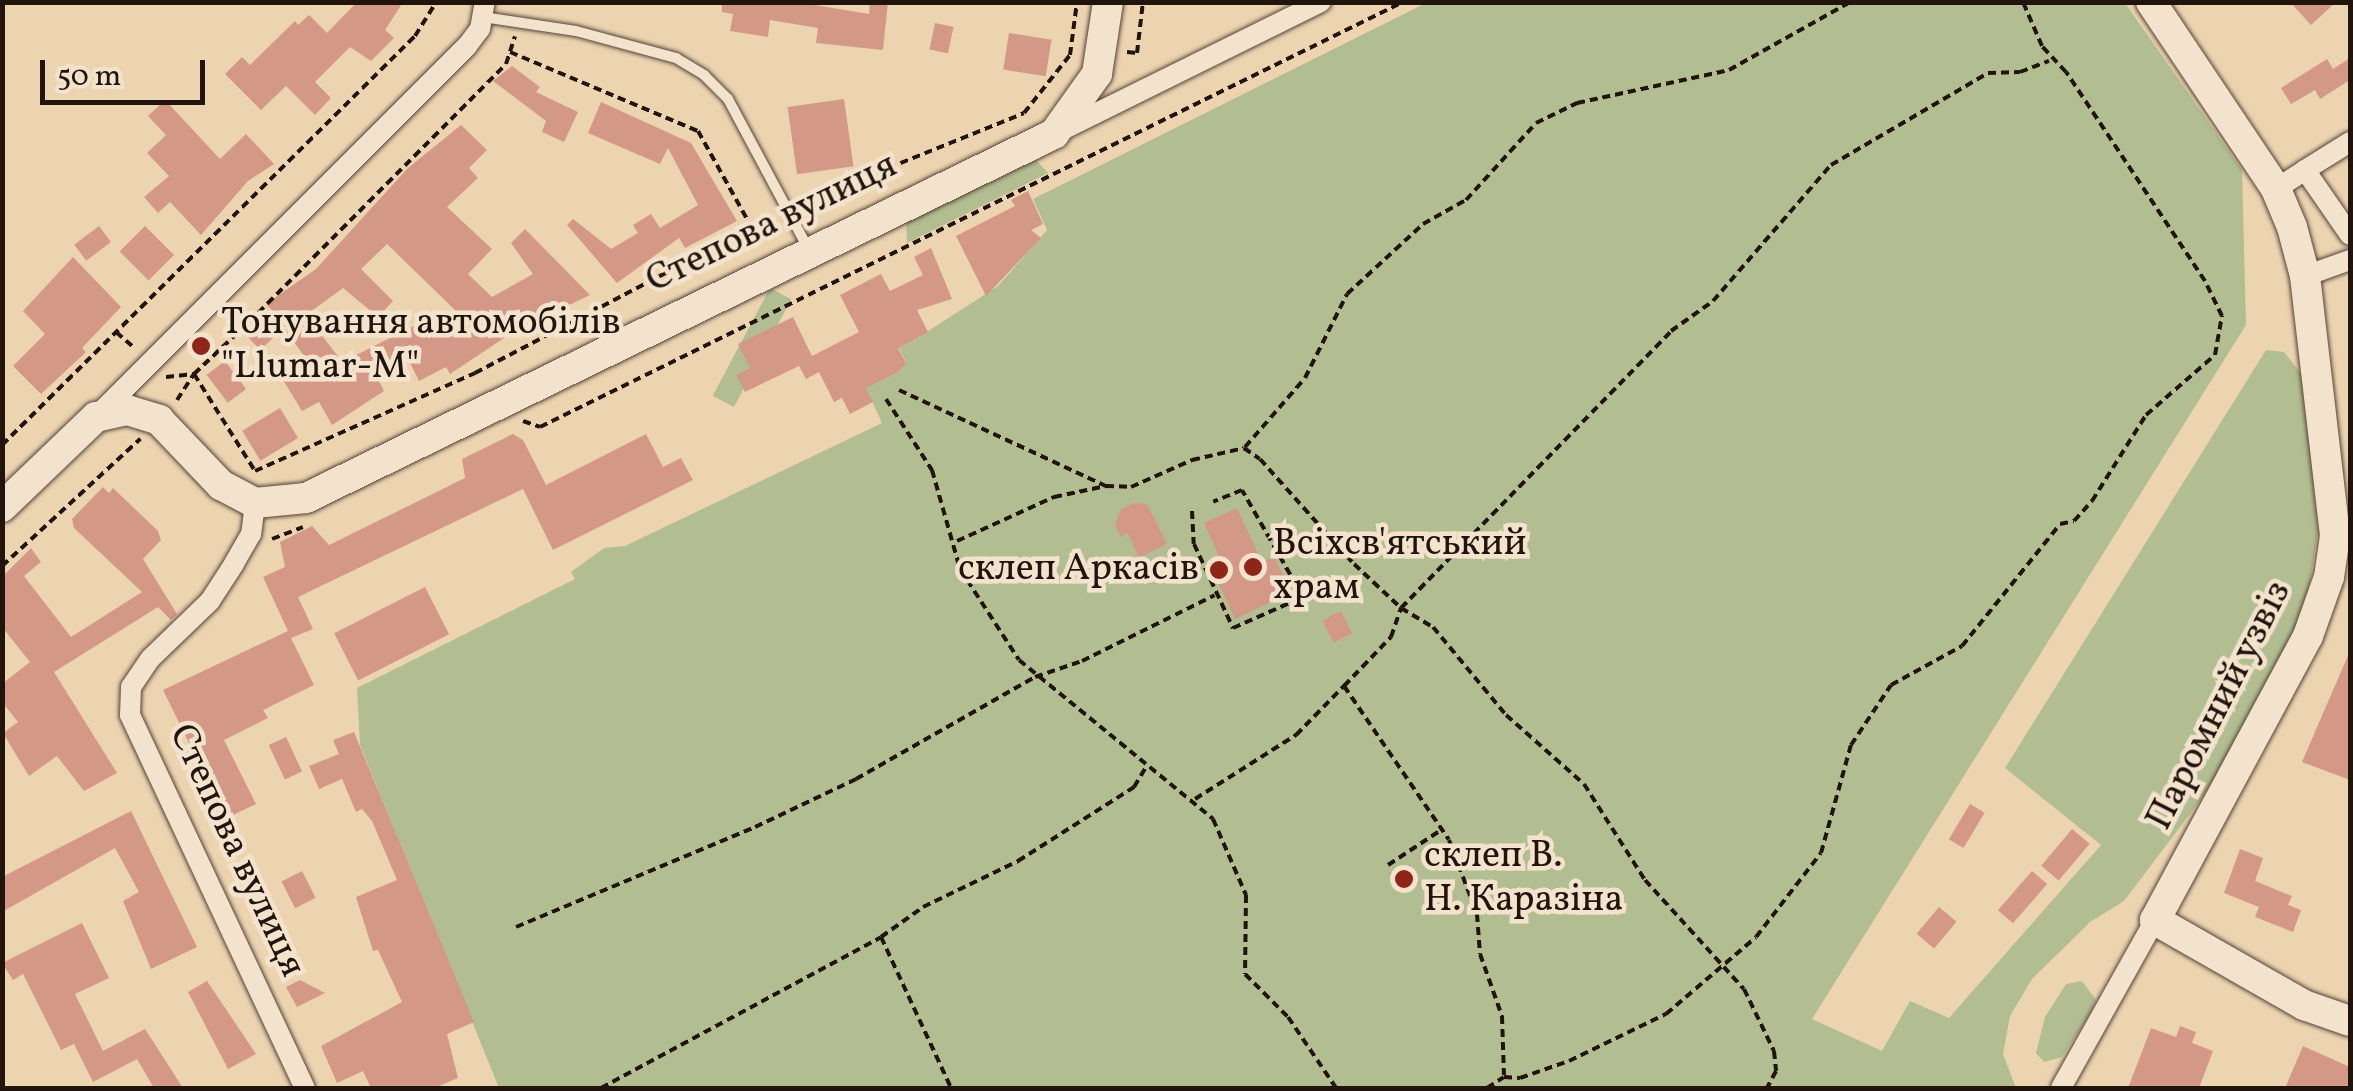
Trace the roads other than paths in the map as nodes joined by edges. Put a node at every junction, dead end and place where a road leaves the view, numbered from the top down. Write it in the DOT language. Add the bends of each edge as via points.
graph roads {
  1 [pos="1108,2"];
  2 [pos="1321,2"];
  3 [pos="2151,2"];
  4 [pos="484,10"];
  5 [pos="1054,134"];
  6 [pos="2350,142"];
  7 [pos="2305,170"];
  8 [pos="2276,189"];
  9 [pos="2350,235"];
  10 [pos="809,250"];
  11 [pos="2350,260"];
  12 [pos="2307,290"];
  13 [pos="96,417"];
  14 [pos="255,503"];
  15 [pos="2,507"];
  16 [pos="2155,920"];
  17 [pos="2350,1021"];
  18 [pos="306,1088"];
  19 [pos="2061,1088"];
  1 -- 5 [label="street" via="1097,74"];
  2 -- 5 [label="street, Степова вулиця"];
  3 -- 8 [label="street, Паромний узвіз"];
  4 -- 10 [label="lane" via="676,58 704,75 728,100"];
  4 -- 13 [label="street" via="467,46"];
  5 -- 10 [label="street, Степова вулиця"];
  6 -- 7 [label="street"];
  7 -- 8 [label="street"];
  7 -- 9 [label="street"];
  8 -- 12 [label="street, Паромний узвіз"];
  10 -- 14 [label="street, Степова вулиця" via="306,498"];
  11 -- 12 [label="street"];
  12 -- 16 [label="street, Паромний узвіз" via="2335,492 2329,577 2308,636"];
  13 -- 14 [label="street" via="127,410 158,420 221,485"];
  13 -- 15 [label="street"];
  14 -- 18 [label="street, Степова вулиця" via="250,534 210,601 131,687 130,715"];
  16 -- 17 [label="street" via="2304,1004"];
  16 -- 19 [label="street"];
}
